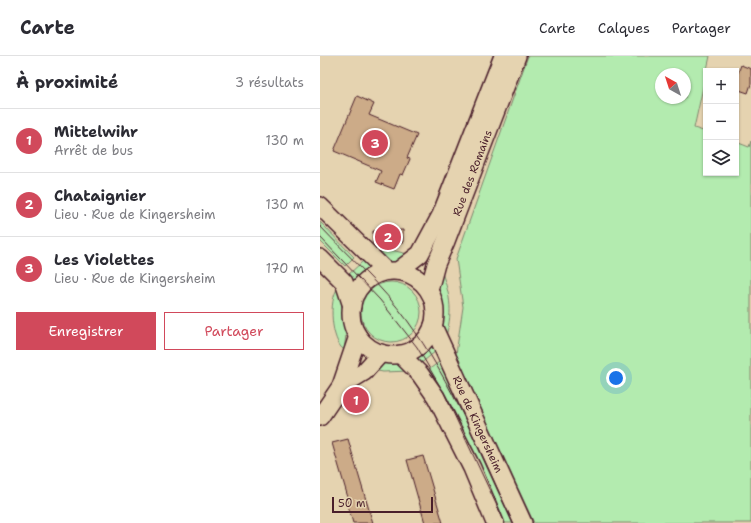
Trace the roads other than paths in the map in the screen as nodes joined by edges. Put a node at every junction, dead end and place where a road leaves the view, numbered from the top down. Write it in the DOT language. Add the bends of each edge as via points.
graph roads {
  1 [pos="503,56"];
  2 [pos="517,56"];
  3 [pos="320,206"];
  4 [pos="320,258"];
  5 [pos="392,271"];
  6 [pos="429,290"];
  7 [pos="352,306"];
  8 [pos="433,326"];
  9 [pos="358,336"];
  10 [pos="381,353"];
  11 [pos="400,354"];
  12 [pos="341,386"];
  13 [pos="320,417"];
  14 [pos="495,523"];
  15 [pos="523,523"];
  1 -- 5 [label="main road, Rue des Romains" via="441,215 420,254"];
  2 -- 6 [label="main road, Rue des Romains" via="436,264"];
  3 -- 5 [label="main road"];
  4 -- 7 [label="main road" via="344,282"];
  5 -- 6 [label="main road" via="410,274"];
  5 -- 7 [label="main road" via="370,278 364,283"];
  6 -- 8 [label="main road" via="434,301"];
  7 -- 9 [label="main road" via="352,317"];
  8 -- 11 [label="main road" via="423,342"];
  8 -- 15 [label="main road, Rue de Kingersheim"];
  9 -- 10 [label="main road" via="372,349"];
  9 -- 12 [label="main road"];
  10 -- 11 [label="main road"];
  10 -- 12 [label="main road" via="364,372"];
  11 -- 14 [label="main road" via="420,374 436,397 472,468"];
  12 -- 13 [label="main road"];
}
